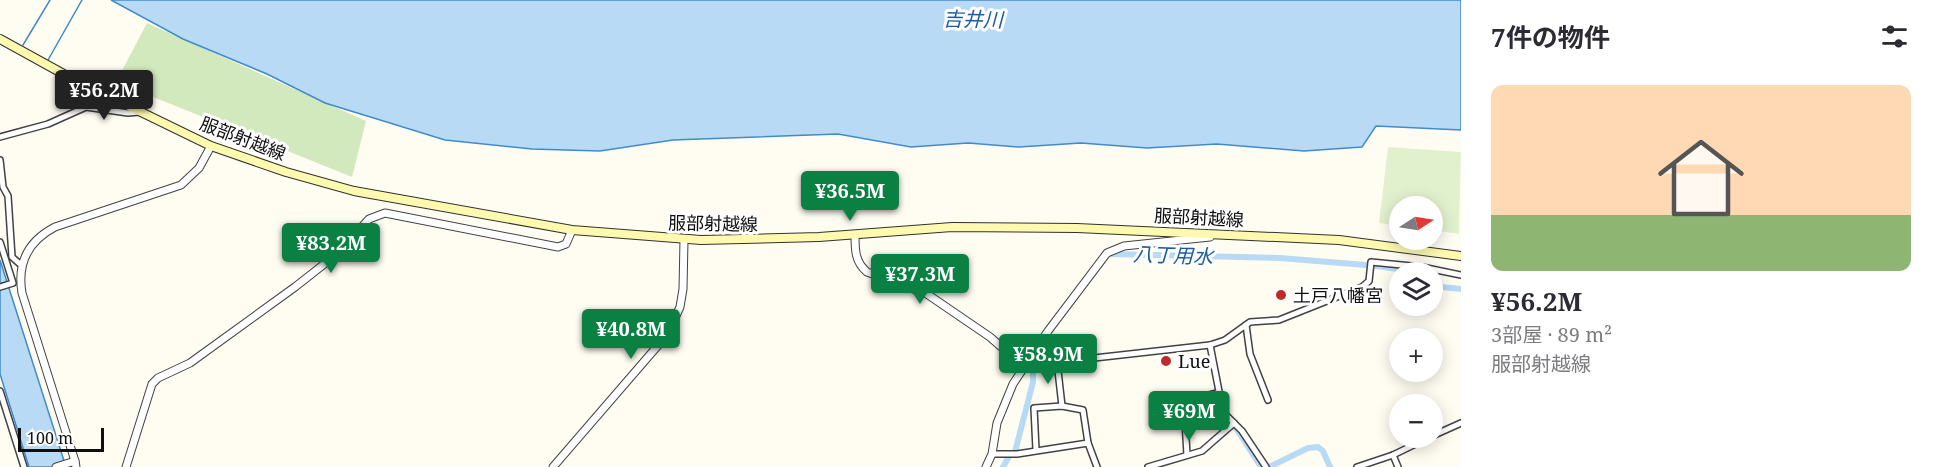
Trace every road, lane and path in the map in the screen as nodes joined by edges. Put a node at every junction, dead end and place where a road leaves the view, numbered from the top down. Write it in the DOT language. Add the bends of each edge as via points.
graph roads {
  1 [pos="0,39"];
  2 [pos="139,112"];
  3 [pos="0,137"];
  4 [pos="211,146"];
  5 [pos="0,160"];
  6 [pos="572,230"];
  7 [pos="1218,234"];
  8 [pos="855,235"];
  9 [pos="684,240"];
  10 [pos="1,244"];
  11 [pos="11,244"];
  12 [pos="1461,256"];
  13 [pos="21,265"];
  14 [pos="1461,275"];
  15 [pos="0,287"];
  16 [pos="1246,326"];
  17 [pos="1210,345"];
  18 [pos="1057,362"];
  19 [pos="1023,366"];
  20 [pos="0,391"];
  21 [pos="1218,393"];
  22 [pos="1268,400"];
  23 [pos="1062,406"];
  24 [pos="1234,423"];
  25 [pos="1461,423"];
  26 [pos="1443,431"];
  27 [pos="1088,443"];
  28 [pos="1407,448"];
  29 [pos="1036,450"];
  30 [pos="992,454"];
  31 [pos="1187,455"];
  32 [pos="1393,455"];
  33 [pos="73,464"];
  34 [pos="24,467"];
  35 [pos="56,467"];
  36 [pos="126,467"];
  37 [pos="553,467"];
  38 [pos="986,467"];
  39 [pos="1097,467"];
  40 [pos="1148,467"];
  41 [pos="1266,467"];
  42 [pos="1357,467"];
  43 [pos="1398,467"];
  1 -- 2 [label="main road, 服部射越線"];
  2 -- 3 [label="street" via="86,107 48,124"];
  2 -- 4 [label="main road, 服部射越線"];
  4 -- 6 [label="main road, 服部射越線" via="354,191"];
  4 -- 13 [label="street" via="199,168 181,185 42,234"];
  5 -- 11 [label="street" via="8,196"];
  6 -- 9 [label="main road, 服部射越線"];
  6 -- 36 [label="street" via="566,244 558,247 385,213 373,216 337,254 301,283 190,363 152,384"];
  7 -- 8 [label="main road, 服部射越線" via="952,227"];
  7 -- 12 [label="main road, 服部射越線" via="1339,240"];
  7 -- 19 [label="street" via="1124,246 1107,253"];
  8 -- 9 [label="main road, 服部射越線"];
  8 -- 19 [label="street" via="856,257 867,272 927,294 990,337"];
  9 -- 37 [label="street" via="680,307 668,335"];
  10 -- 11 [label="street"];
  10 -- 15 [label="street" via="13,283"];
  11 -- 13 [label="street" via="12,257"];
  13 -- 33 [label="street" via="22,293"];
  14 -- 16 [label="street" via="1371,262 1369,281 1362,287 1279,320 1250,322"];
  16 -- 17 [label="street"];
  16 -- 22 [label="street" via="1250,354"];
  17 -- 18 [label="street"];
  17 -- 21 [label="street"];
  18 -- 19 [label="street"];
  18 -- 23 [label="street"];
  19 -- 30 [label="street" via="996,423"];
  20 -- 34 [label="street"];
  21 -- 24 [label="street" via="1223,412"];
  21 -- 31 [label="street" via="1184,404"];
  23 -- 27 [label="street" via="1083,410"];
  23 -- 29 [label="street" via="1034,408"];
  24 -- 31 [label="street" via="1202,451"];
  24 -- 41 [label="street"];
  25 -- 26 [label="street"];
  27 -- 29 [label="street"];
  27 -- 39 [label="street"];
  28 -- 32 [label="street"];
  29 -- 30 [label="street"];
  30 -- 38 [label="street"];
  31 -- 40 [label="street"];
  32 -- 42 [label="street"];
  32 -- 43 [label="street"];
  33 -- 35 [label="street"];
}
